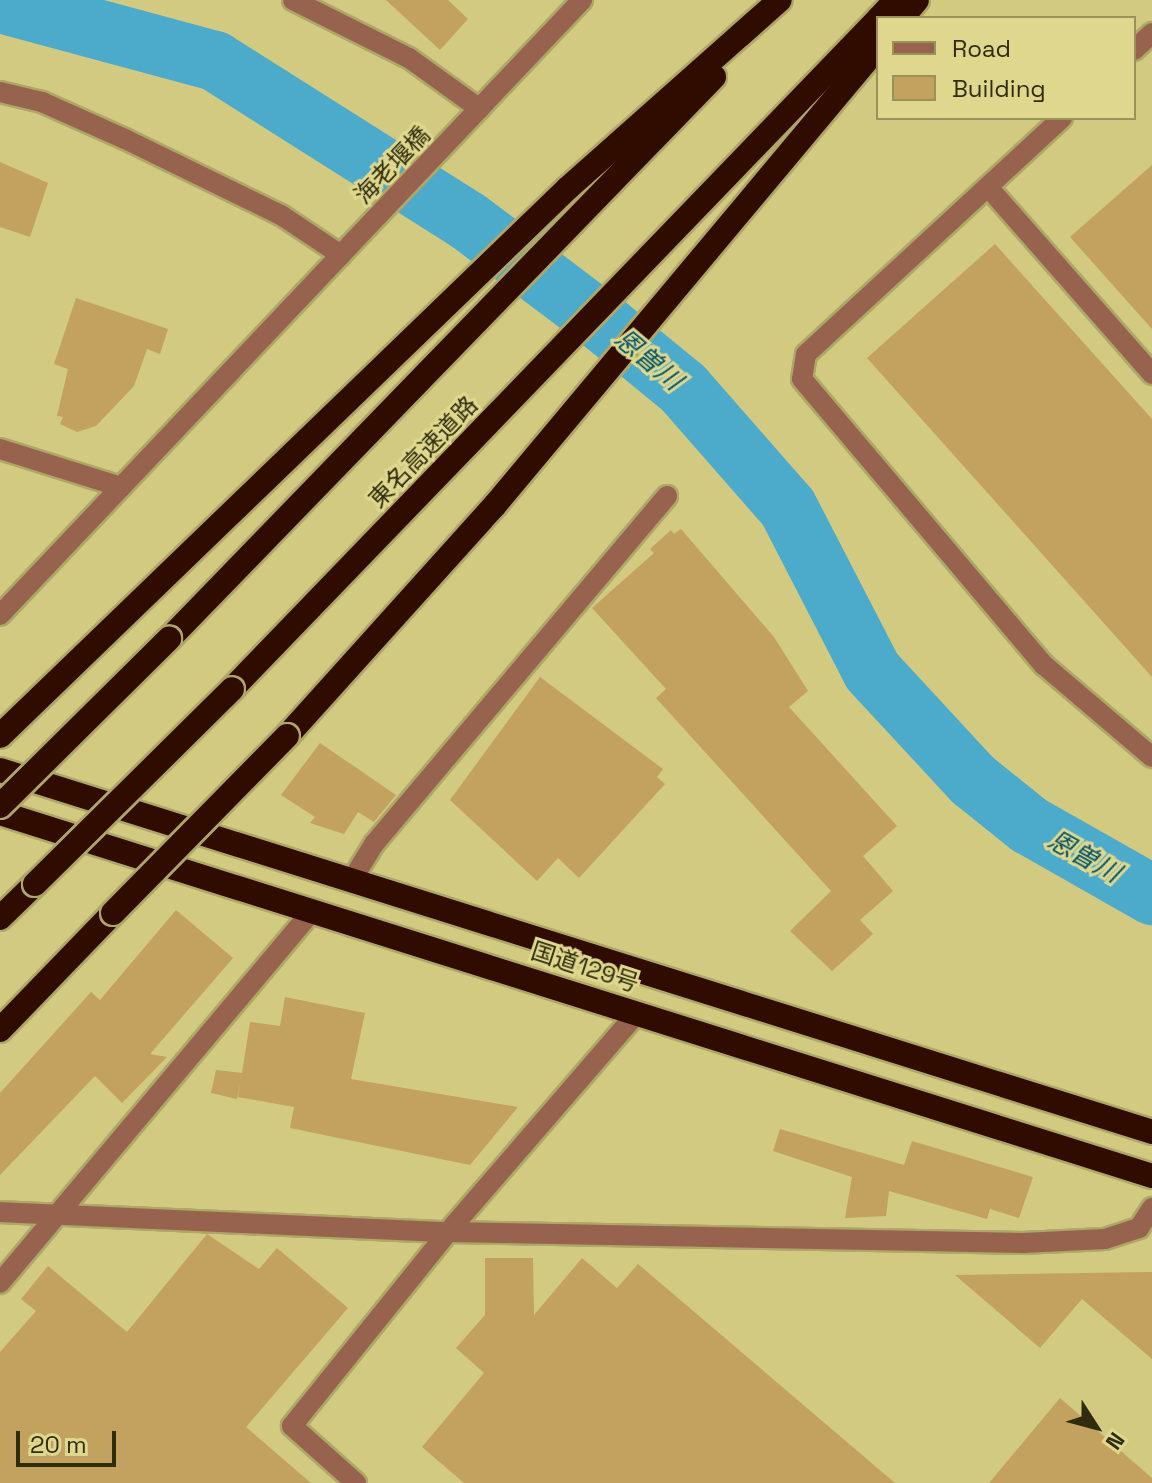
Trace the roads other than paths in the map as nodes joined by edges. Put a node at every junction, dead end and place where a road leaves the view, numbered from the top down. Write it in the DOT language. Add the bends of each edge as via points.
graph roads {
  1 [pos="293,0"];
  2 [pos="582,0"];
  3 [pos="780,0"];
  4 [pos="788,0"];
  5 [pos="896,0"];
  6 [pos="917,0"];
  7 [pos="880,16"];
  8 [pos="904,16"];
  9 [pos="876,20"];
  10 [pos="1152,33"];
  11 [pos="1136,48"];
  12 [pos="876,49"];
  13 [pos="0,92"];
  14 [pos="480,109"];
  15 [pos="1060,120"];
  16 [pos="988,187"];
  17 [pos="341,255"];
  18 [pos="1152,374"];
  19 [pos="0,449"];
  20 [pos="121,487"];
  21 [pos="667,496"];
  22 [pos="0,615"];
  23 [pos="0,736"];
  24 [pos="1152,757"];
  25 [pos="0,770"];
  26 [pos="0,806"];
  27 [pos="0,813"];
  28 [pos="352,880"];
  29 [pos="313,910"];
  30 [pos="113,913"];
  31 [pos="0,918"];
  32 [pos="637,1013"];
  33 [pos="0,1021"];
  34 [pos="0,1030"];
  35 [pos="1152,1132"];
  36 [pos="1152,1176"];
  37 [pos="1152,1208"];
  38 [pos="0,1212"];
  39 [pos="60,1212"];
  40 [pos="448,1232"];
  41 [pos="0,1283"];
  42 [pos="356,1483"];
  1 -- 14 [label="street" via="409,58"];
  2 -- 14 [label="street, 海老堰橋"];
  3 -- 23 [label="highway" via="568,188"];
  4 -- 26 [label="highway, 東名高速道路, bridge"];
  5 -- 7 [label="highway, 東名高速道路"];
  6 -- 8 [label="highway"];
  9 -- 31 [label="highway, 東名高速道路, bridge" via="243,678"];
  10 -- 11 [label="street"];
  12 -- 30 [label="highway, bridge" via="485,517 287,736"];
  13 -- 17 [label="street" via="42,102 125,139 281,215"];
  14 -- 17 [label="street, 海老堰橋"];
  15 -- 16 [label="street"];
  16 -- 18 [label="street"];
  16 -- 24 [label="street" via="806,354 802,379 1044,665"];
  17 -- 20 [label="street, 海老堰橋"];
  19 -- 20 [label="street"];
  20 -- 22 [label="street, 海老堰橋"];
  21 -- 28 [label="street" via="374,844"];
  25 -- 28 [label="highway, 国道129号"];
  27 -- 29 [label="highway, 国道129号"];
  28 -- 35 [label="highway, 国道129号"];
  29 -- 32 [label="highway, 国道129号"];
  29 -- 39 [label="street"];
  30 -- 33 [label="highway"];
  30 -- 34 [label="highway"];
  32 -- 36 [label="highway, 国道129号"];
  32 -- 40 [label="street"];
  37 -- 40 [label="street" via="1139,1228 1105,1239 1023,1243"];
  38 -- 39 [label="street"];
  39 -- 40 [label="street"];
  39 -- 41 [label="street"];
  40 -- 42 [label="street" via="292,1426"];
}
